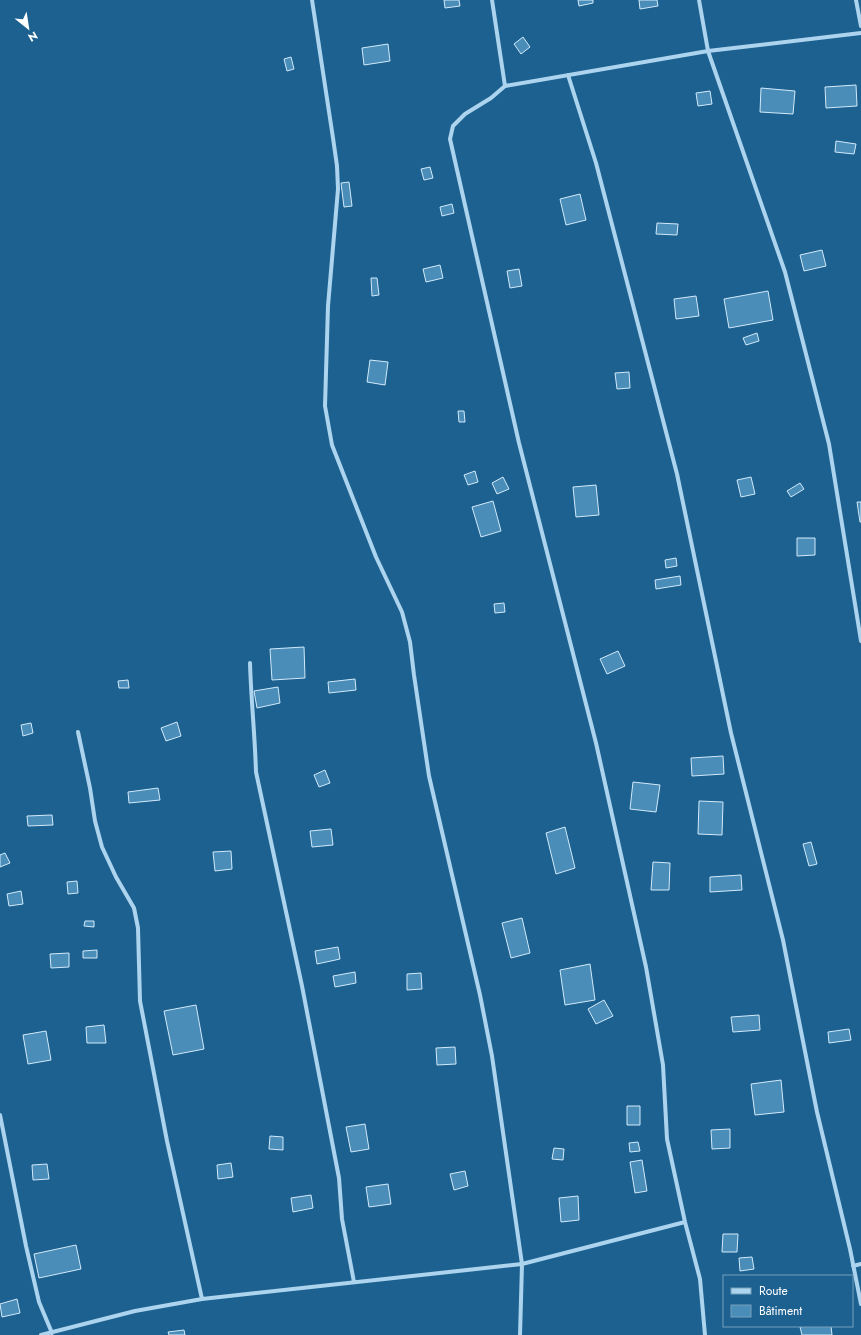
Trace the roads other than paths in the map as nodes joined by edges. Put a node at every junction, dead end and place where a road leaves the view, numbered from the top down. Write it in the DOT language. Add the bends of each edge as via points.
graph roads {
  1 [pos="312,0"];
  2 [pos="492,0"];
  3 [pos="699,0"];
  4 [pos="856,0"];
  5 [pos="861,26"];
  6 [pos="861,33"];
  7 [pos="708,51"];
  8 [pos="568,75"];
  9 [pos="505,86"];
  10 [pos="861,641"];
  11 [pos="250,663"];
  12 [pos="78,732"];
  13 [pos="0,1115"];
  14 [pos="685,1222"];
  15 [pos="522,1264"];
  16 [pos="861,1264"];
  17 [pos="853,1266"];
  18 [pos="354,1282"];
  19 [pos="202,1299"];
  20 [pos="861,1304"];
  21 [pos="52,1333"];
  22 [pos="41,1335"];
  23 [pos="520,1335"];
  24 [pos="705,1335"];
  1 -- 15 [label="street" via="337,166 338,189 328,306 325,406 332,445 376,557 402,612 410,642 429,776 492,1056"];
  2 -- 9 [label="street"];
  3 -- 7 [label="street"];
  4 -- 5 [label="street"];
  6 -- 7 [label="street"];
  7 -- 8 [label="street"];
  7 -- 10 [label="street" via="785,272 829,444"];
  8 -- 9 [label="street"];
  8 -- 17 [label="street" via="596,163 677,474 731,733 783,940 817,1112"];
  9 -- 14 [label="street" via="465,114 453,126 450,139 519,443 596,743 643,954 663,1065 667,1139"];
  11 -- 18 [label="street" via="256,772 305,1001 339,1178 342,1219"];
  12 -- 19 [label="street" via="102,846 134,908 138,928 140,1001 167,1141"];
  13 -- 21 [label="street" via="39,1302"];
  14 -- 15 [label="street"];
  14 -- 24 [label="street" via="700,1280"];
  15 -- 18 [label="street"];
  15 -- 23 [label="street"];
  16 -- 17 [label="street"];
  17 -- 20 [label="street"];
  18 -- 19 [label="street"];
  19 -- 21 [label="street" via="135,1311"];
  21 -- 22 [label="street"];
}
